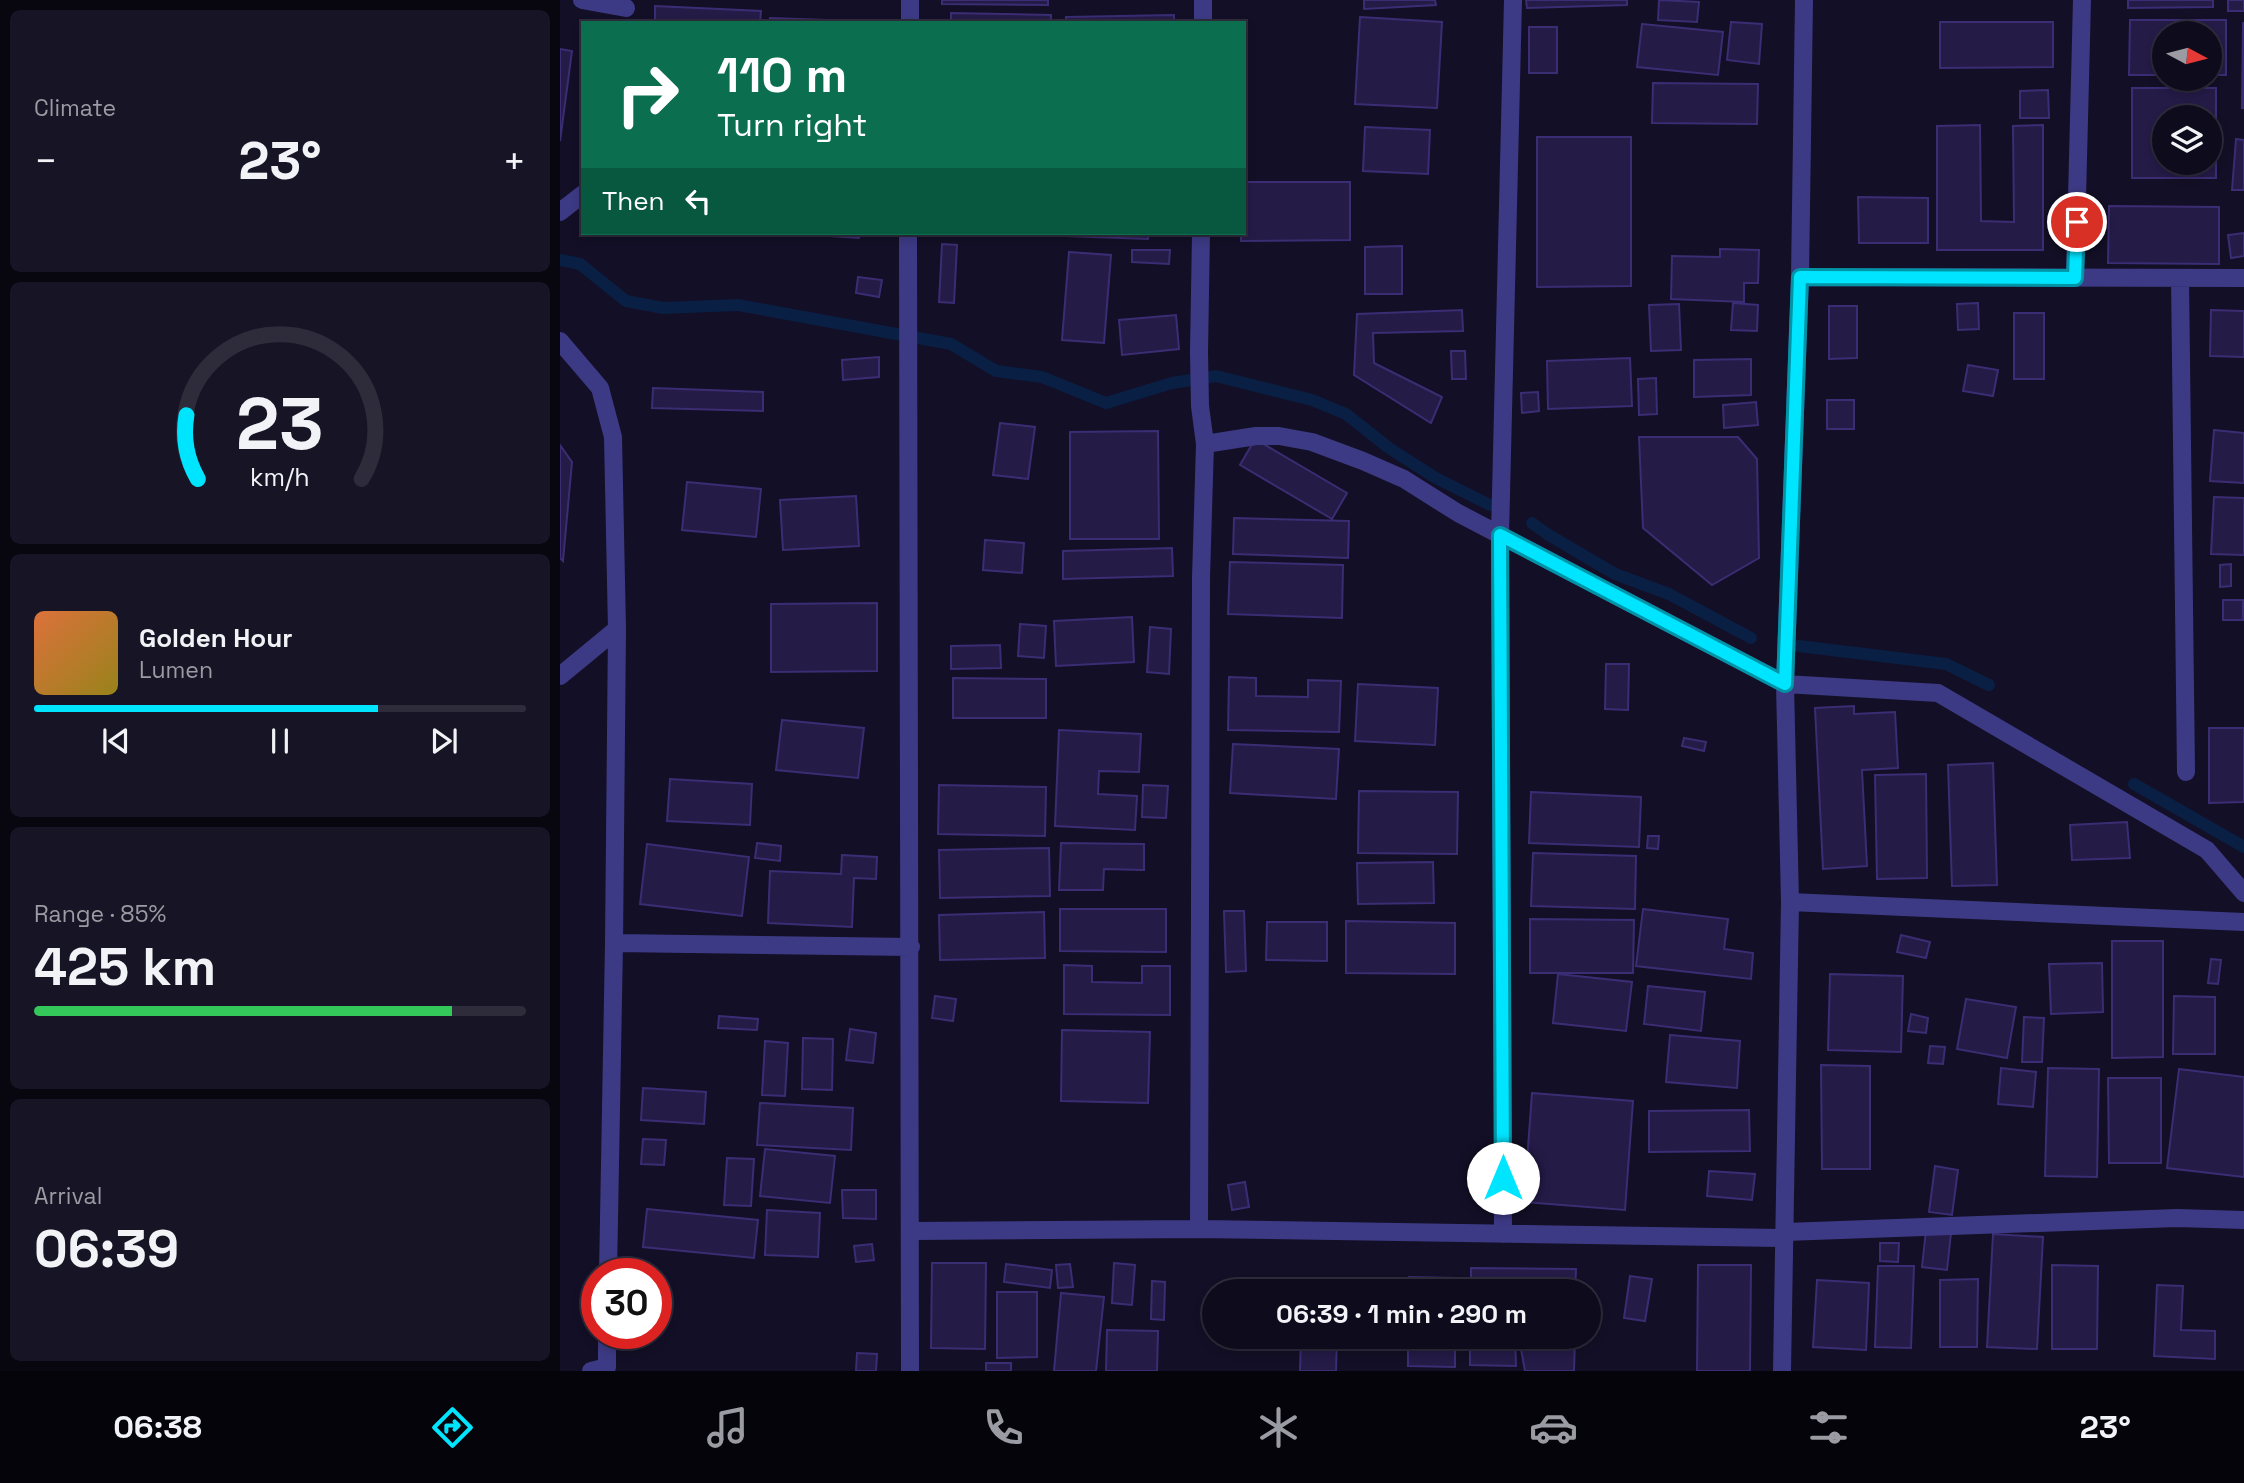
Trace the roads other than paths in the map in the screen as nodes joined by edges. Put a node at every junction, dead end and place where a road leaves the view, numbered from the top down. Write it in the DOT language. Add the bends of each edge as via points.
graph roads {
  1 [pos="582,0"];
  2 [pos="910,0"];
  3 [pos="1203,0"];
  4 [pos="1513,0"];
  5 [pos="1804,0"];
  6 [pos="2082,0"];
  7 [pos="626,10"];
  8 [pos="910,21"];
  9 [pos="1203,21"];
  10 [pos="581,196"];
  11 [pos="560,212"];
  12 [pos="908,235"];
  13 [pos="1200,235"];
  14 [pos="1800,277"];
  15 [pos="2075,278"];
  16 [pos="2180,278"];
  17 [pos="2244,278"];
  18 [pos="560,341"];
  19 [pos="1205,444"];
  20 [pos="1500,535"];
  21 [pos="617,629"];
  22 [pos="560,676"];
  23 [pos="1785,684"];
  24 [pos="2186,772"];
  25 [pos="2244,893"];
  26 [pos="1790,902"];
  27 [pos="2244,922"];
  28 [pos="614,943"];
  29 [pos="911,947"];
  30 [pos="2244,1220"];
  31 [pos="1199,1229"];
  32 [pos="911,1231"];
  33 [pos="1503,1234"];
  34 [pos="1785,1235"];
  35 [pos="608,1258"];
  36 [pos="607,1349"];
  37 [pos="591,1371"];
  38 [pos="910,1371"];
  39 [pos="1782,1371"];
  1 -- 7 [label="street"];
  2 -- 8 [label="street"];
  3 -- 9 [label="street"];
  4 -- 20 [label="street"];
  5 -- 14 [label="street"];
  6 -- 15 [label="street"];
  10 -- 11 [label="street"];
  12 -- 29 [label="street"];
  13 -- 19 [label="street" via="1200,406"];
  14 -- 15 [label="street"];
  14 -- 23 [label="street"];
  15 -- 16 [label="street"];
  16 -- 17 [label="street"];
  16 -- 24 [label="street"];
  18 -- 21 [label="street" via="600,388 613,437"];
  19 -- 20 [label="street" via="1256,436 1312,442 1404,479"];
  19 -- 31 [label="street" via="1200,579"];
  20 -- 23 [label="street"];
  20 -- 33 [label="street"];
  21 -- 22 [label="street"];
  21 -- 28 [label="street"];
  23 -- 25 [label="street" via="1938,693 2207,850"];
  23 -- 26 [label="street"];
  26 -- 27 [label="street"];
  26 -- 34 [label="street"];
  28 -- 29 [label="street"];
  28 -- 35 [label="street"];
  29 -- 32 [label="street"];
  30 -- 34 [label="street" via="2110,1220"];
  31 -- 32 [label="street"];
  31 -- 33 [label="street"];
  32 -- 38 [label="street"];
  33 -- 34 [label="street"];
  34 -- 39 [label="street"];
  36 -- 37 [label="street" via="607,1367"];
}
